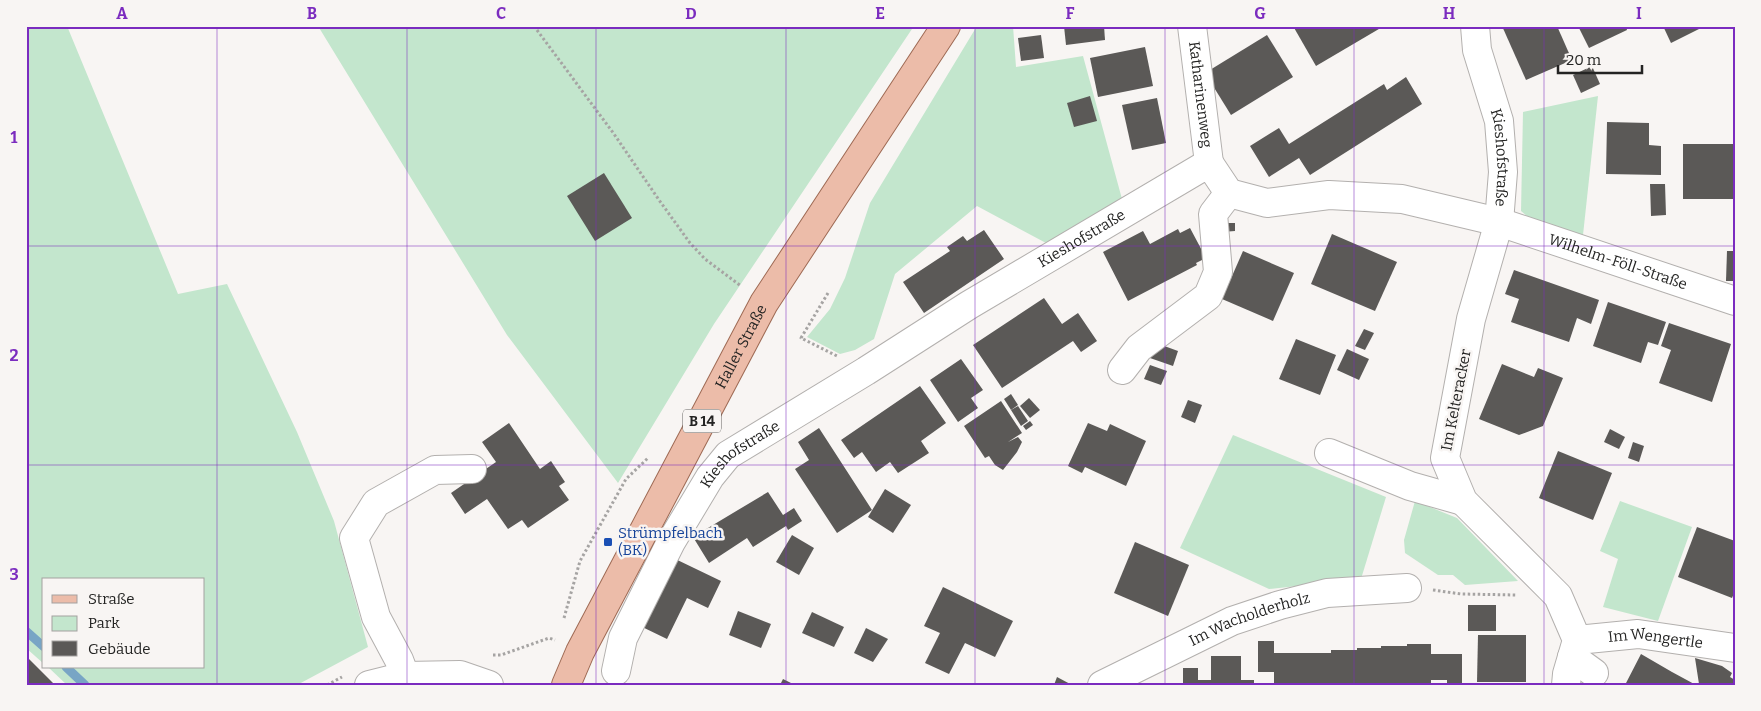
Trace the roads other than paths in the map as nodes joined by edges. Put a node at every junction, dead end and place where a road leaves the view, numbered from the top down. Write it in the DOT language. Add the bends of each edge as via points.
graph roads {
  1 [pos="946,26"];
  2 [pos="1192,26"];
  3 [pos="1475,26"];
  4 [pos="1209,163"];
  5 [pos="1229,193"];
  6 [pos="1499,222"];
  7 [pos="1735,302"];
  8 [pos="1122,370"];
  9 [pos="1329,453"];
  10 [pos="472,469"];
  11 [pos="1463,501"];
  12 [pos="1407,588"];
  13 [pos="1574,648"];
  14 [pos="1735,648"];
  15 [pos="616,671"];
  16 [pos="1594,673"];
  17 [pos="405,676"];
  18 [pos="368,685"];
  19 [pos="489,685"];
  20 [pos="566,685"];
  21 [pos="1102,685"];
  22 [pos="1566,685"];
  1 -- 20 [label="main road, Haller Straße / B 14" via="764,303 580,652"];
  2 -- 4 [label="street, Katharinenweg"];
  3 -- 6 [label="street, Kieshofstraße" via="1477,50 1499,121 1503,172"];
  4 -- 5 [label="street"];
  4 -- 15 [label="street, Kieshofstraße" via="969,305 728,455 710,477 670,542 623,638"];
  5 -- 6 [label="street, Kieshofstraße" via="1267,203 1329,195 1402,199"];
  5 -- 8 [label="street" via="1213,214 1218,272 1208,296 1139,348"];
  6 -- 7 [label="street, Wilhelm-Föll-Straße"];
  6 -- 11 [label="street, Im Kelteracker" via="1465,318 1445,458"];
  9 -- 11 [label="street" via="1410,486"];
  10 -- 17 [label="street" via="435,470 376,503 354,538 376,617 400,660"];
  11 -- 13 [label="street, Im Kelteracker" via="1558,596"];
  12 -- 21 [label="street, Im Wacholderholz" via="1327,593 1232,620"];
  13 -- 14 [label="street, Im Wengertle" via="1638,634"];
  13 -- 16 [label="street"];
  13 -- 22 [label="street"];
  17 -- 18 [label="street"];
  17 -- 19 [label="street" via="460,675"];
}
